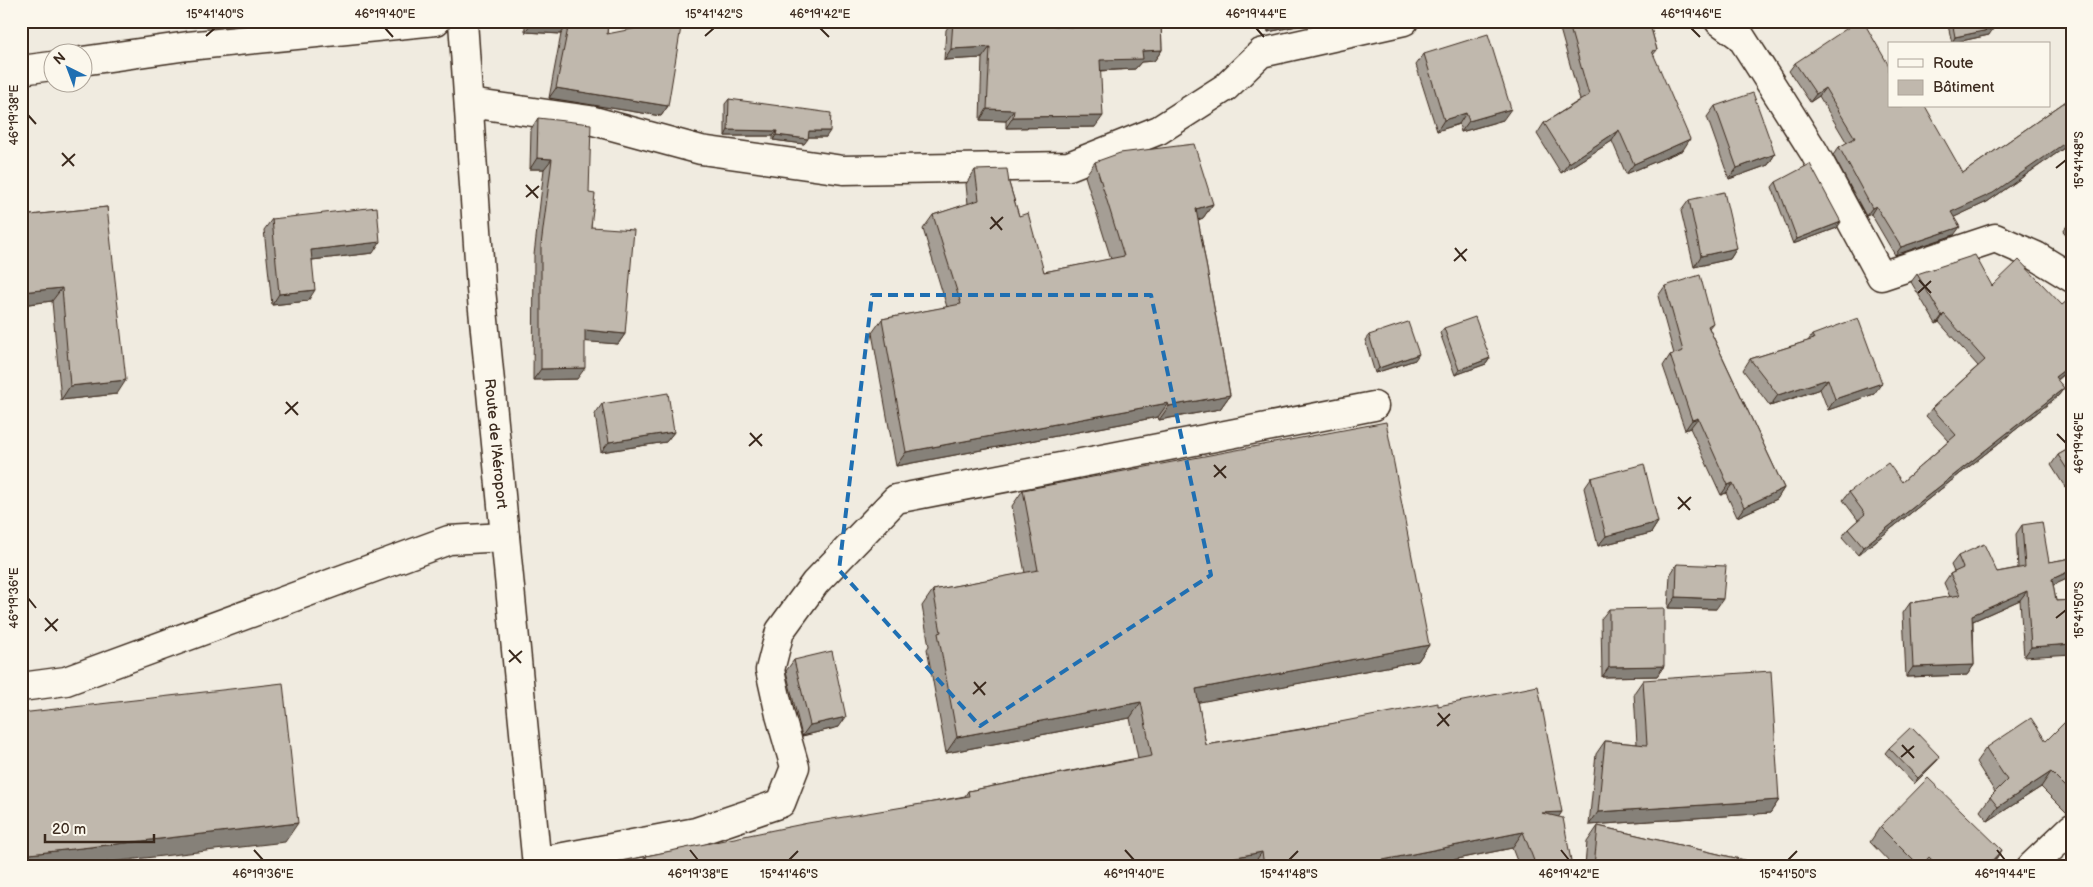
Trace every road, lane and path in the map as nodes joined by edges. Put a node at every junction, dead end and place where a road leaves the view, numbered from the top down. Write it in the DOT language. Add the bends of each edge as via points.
graph roads {
  1 [pos="436,21"];
  2 [pos="463,21"];
  3 [pos="1404,21"];
  4 [pos="1719,21"];
  5 [pos="92,60"];
  6 [pos="42,67"];
  7 [pos="21,70"];
  8 [pos="469,103"];
  9 [pos="2072,278"];
  10 [pos="1374,406"];
  11 [pos="505,537"];
  12 [pos="21,688"];
  13 [pos="2072,828"];
  14 [pos="537,864"];
  15 [pos="2032,866"];
  1 -- 5 [label="street" via="188,46"];
  2 -- 8 [label="street, Route de l'Aéroport"];
  3 -- 8 [label="street" via="1261,53 1226,87 1159,130 1069,166 843,170 701,150 590,120"];
  4 -- 9 [label="street" via="1741,38 1780,98 1814,152 1881,276 1995,238 2036,256"];
  6 -- 7 [label="street"];
  8 -- 11 [label="street, Route de l'Aéroport"];
  10 -- 14 [label="street" via="896,499 814,583 780,631 770,670 795,767 781,803 696,832"];
  11 -- 12 [label="street" via="449,540 66,680"];
  11 -- 14 [label="street, Route de l'Aéroport"];
  13 -- 15 [label="street"];
}
